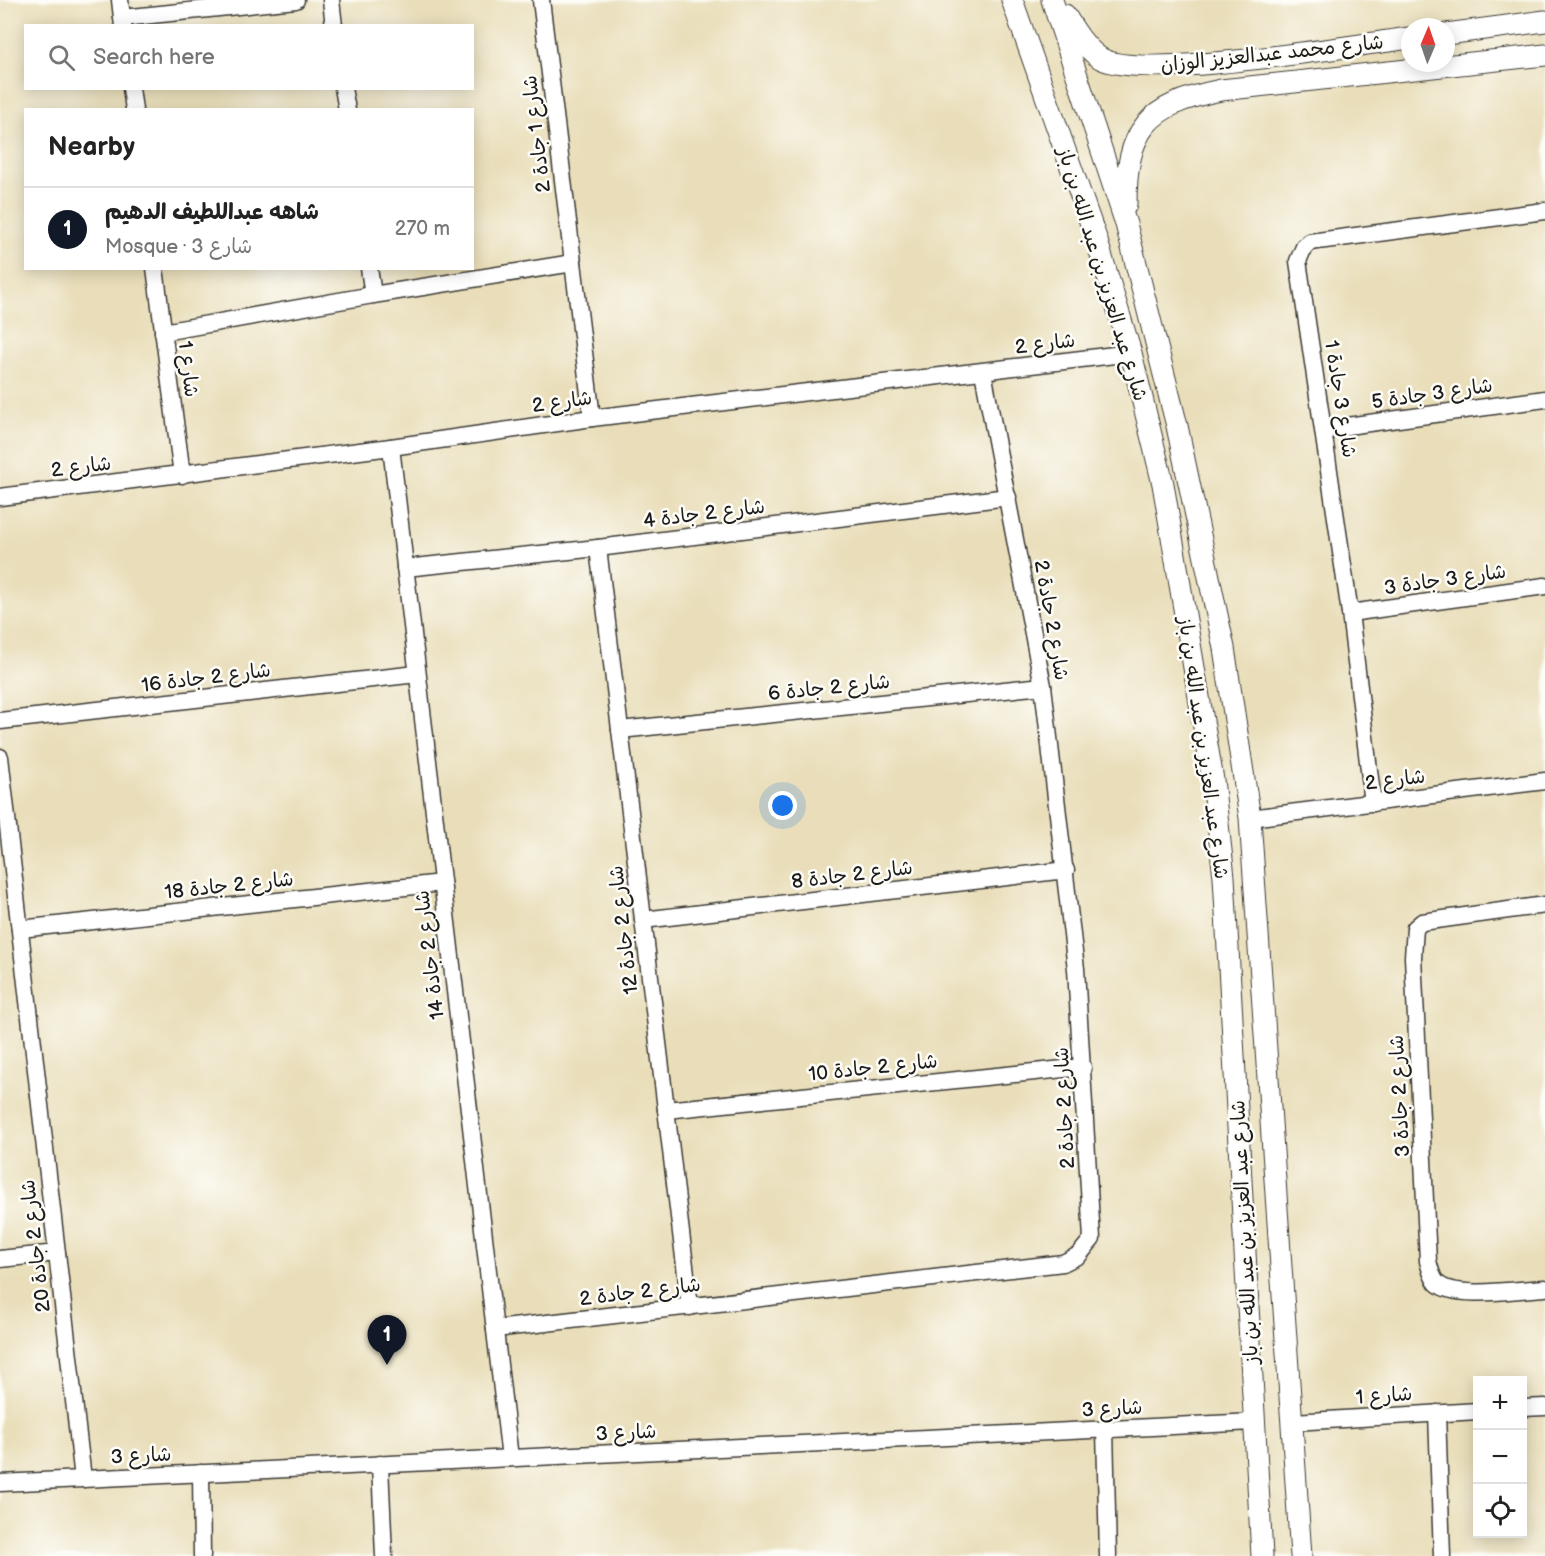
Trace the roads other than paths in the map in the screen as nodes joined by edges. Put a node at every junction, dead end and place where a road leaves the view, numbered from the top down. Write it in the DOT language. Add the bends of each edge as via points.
graph roads {
  1 [pos="120,0"];
  2 [pos="296,0"];
  3 [pos="331,0"];
  4 [pos="541,0"];
  5 [pos="1012,0"];
  6 [pos="1054,0"];
  7 [pos="1545,21"];
  8 [pos="123,22"];
  9 [pos="334,24"];
  10 [pos="1455,33"];
  11 [pos="1401,39"];
  12 [pos="1544,54"];
  13 [pos="1218,63"];
  14 [pos="131,90"];
  15 [pos="344,90"];
  16 [pos="1221,90"];
  17 [pos="134,108"];
  18 [pos="346,108"];
  19 [pos="1545,211"];
  20 [pos="1126,224"];
  21 [pos="573,263"];
  22 [pos="155,270"];
  23 [pos="369,270"];
  24 [pos="373,295"];
  25 [pos="163,332"];
  26 [pos="1131,354"];
  27 [pos="983,372"];
  28 [pos="1545,399"];
  29 [pos="592,418"];
  30 [pos="1325,429"];
  31 [pos="391,447"];
  32 [pos="182,475"];
  33 [pos="1008,496"];
  34 [pos="0,497"];
  35 [pos="598,548"];
  36 [pos="1176,564"];
  37 [pos="405,568"];
  38 [pos="1545,586"];
  39 [pos="1350,613"];
  40 [pos="1224,648"];
  41 [pos="417,674"];
  42 [pos="1043,686"];
  43 [pos="1198,689"];
  44 [pos="0,721"];
  45 [pos="620,730"];
  46 [pos="1237,741"];
  47 [pos="0,757"];
  48 [pos="1545,781"];
  49 [pos="1373,803"];
  50 [pos="1250,818"];
  51 [pos="1066,870"];
  52 [pos="442,883"];
  53 [pos="1545,905"];
  54 [pos="643,920"];
  55 [pos="20,929"];
  56 [pos="1083,1067"];
  57 [pos="666,1110"];
  58 [pos="57,1253"];
  59 [pos="0,1259"];
  60 [pos="1545,1288"];
  61 [pos="690,1307"];
  62 [pos="495,1329"];
  63 [pos="1545,1407"];
  64 [pos="1527,1408"];
  65 [pos="1473,1411"];
  66 [pos="1437,1413"];
  67 [pos="1254,1422"];
  68 [pos="1293,1422"];
  69 [pos="1105,1429"];
  70 [pos="510,1458"];
  71 [pos="380,1464"];
  72 [pos="201,1473"];
  73 [pos="83,1479"];
  74 [pos="0,1483"];
  75 [pos="202,1556"];
  76 [pos="384,1556"];
  77 [pos="1108,1556"];
  78 [pos="1262,1556"];
  79 [pos="1301,1556"];
  80 [pos="1442,1556"];
  1 -- 8 [label="street"];
  2 -- 8 [label="street"];
  3 -- 9 [label="street"];
  4 -- 21 [label="street, شارع 1 جادة 2"];
  5 -- 26 [label="street, شارع عبد العزيز بن عبد الله بن باز" via="1096,238"];
  6 -- 13 [label="street, شارع محمد عبدالعزيز الوزان" via="1080,38 1100,58 1135,67"];
  6 -- 20 [label="street, شارع عبد العزيز بن عبد الله بن باز"];
  7 -- 10 [label="street"];
  11 -- 13 [label="street, شارع محمد عبدالعزيز الوزان"];
  12 -- 16 [label="street, شارع محمد عبدالعزيز الوزان"];
  13 -- 16 [label="street" via="1215,77"];
  14 -- 17 [label="street"];
  15 -- 18 [label="street"];
  16 -- 20 [label="street, شارع محمد عبدالعزيز الوزان" via="1185,98 1150,118 1135,142 1126,170"];
  19 -- 30 [label="street, شارع 3 جادة 1" via="1310,242 1304,246 1298,261"];
  20 -- 40 [label="street, شارع عبد العزيز بن عبد الله بن باز" via="1178,426"];
  21 -- 24 [label="street"];
  21 -- 29 [label="street, شارع 1 جادة 2"];
  22 -- 25 [label="street, شارع 1"];
  23 -- 24 [label="street"];
  24 -- 25 [label="street"];
  25 -- 32 [label="street, شارع 1"];
  26 -- 27 [label="street, شارع 2"];
  26 -- 36 [label="street, شارع عبد العزيز بن عبد الله بن باز" via="1163,484"];
  27 -- 29 [label="street, شارع 2"];
  27 -- 33 [label="street, شارع 2 جادة 2"];
  28 -- 30 [label="street, شارع 3 جادة 5"];
  29 -- 31 [label="street, شارع 2"];
  30 -- 39 [label="street, شارع 3 جادة 1"];
  31 -- 32 [label="street, شارع 2"];
  31 -- 37 [label="street, شارع 2 جادة 14"];
  32 -- 34 [label="street, شارع 2"];
  33 -- 35 [label="street, شارع 2 جادة 4"];
  33 -- 42 [label="street, شارع 2 جادة 2"];
  35 -- 37 [label="street, شارع 2 جادة 4"];
  35 -- 45 [label="street, شارع 2 جادة 12"];
  36 -- 40 [label="street" via="1187,581 1205,651 1212,654"];
  36 -- 43 [label="street, شارع عبد العزيز بن عبد الله بن باز"];
  37 -- 41 [label="street, شارع 2 جادة 14"];
  38 -- 39 [label="street, شارع 3 جادة 3"];
  39 -- 49 [label="street, شارع 3 جادة 1"];
  40 -- 46 [label="street, شارع عبد العزيز بن عبد الله بن باز"];
  41 -- 44 [label="street, شارع 2 جادة 16"];
  41 -- 52 [label="street, شارع 2 جادة 14"];
  42 -- 45 [label="street, شارع 2 جادة 6"];
  42 -- 51 [label="street, شارع 2 جادة 2"];
  43 -- 46 [label="street" via="1216,685 1222,691"];
  43 -- 67 [label="street, شارع عبد العزيز بن عبد الله بن باز" via="1224,877"];
  45 -- 54 [label="street, شارع 2 جادة 12"];
  46 -- 50 [label="street, شارع عبد العزيز بن عبد الله بن باز"];
  47 -- 55 [label="street, شارع 2 جادة 20"];
  48 -- 49 [label="street, شارع 2"];
  49 -- 50 [label="street, شارع 2"];
  50 -- 68 [label="street, شارع عبد العزيز بن عبد الله بن باز"];
  51 -- 54 [label="street, شارع 2 جادة 8"];
  51 -- 56 [label="street, شارع 2 جادة 2"];
  52 -- 55 [label="street, شارع 2 جادة 18"];
  52 -- 62 [label="street, شارع 2 جادة 14"];
  53 -- 60 [label="street, شارع 2 جادة 3" via="1422,922 1415,928 1413,957 1428,1261 1435,1281 1458,1292"];
  54 -- 57 [label="street, شارع 2 جادة 12"];
  55 -- 58 [label="street, شارع 2 جادة 20"];
  56 -- 57 [label="street, شارع 2 جادة 10"];
  56 -- 61 [label="street, شارع 2 جادة 2" via="1092,1239 1079,1255 1063,1263"];
  57 -- 61 [label="street, شارع 2 جادة 12"];
  58 -- 59 [label="street"];
  58 -- 73 [label="street, شارع 2 جادة 20"];
  61 -- 62 [label="street, شارع 2 جادة 2"];
  62 -- 70 [label="street, شارع 2 جادة 14"];
  63 -- 64 [label="street"];
  65 -- 66 [label="street, شارع 1"];
  66 -- 68 [label="street, شارع 1"];
  66 -- 80 [label="street"];
  67 -- 69 [label="street, شارع 3"];
  67 -- 78 [label="street, شارع عبد العزيز بن عبد الله بن باز"];
  68 -- 79 [label="street, شارع عبد العزيز بن عبد الله بن باز"];
  69 -- 70 [label="street, شارع 3"];
  69 -- 77 [label="street"];
  70 -- 71 [label="street, شارع 3"];
  71 -- 72 [label="street, شارع 3"];
  71 -- 76 [label="street"];
  72 -- 73 [label="street, شارع 3"];
  72 -- 75 [label="street"];
  73 -- 74 [label="street, شارع 3"];
}
